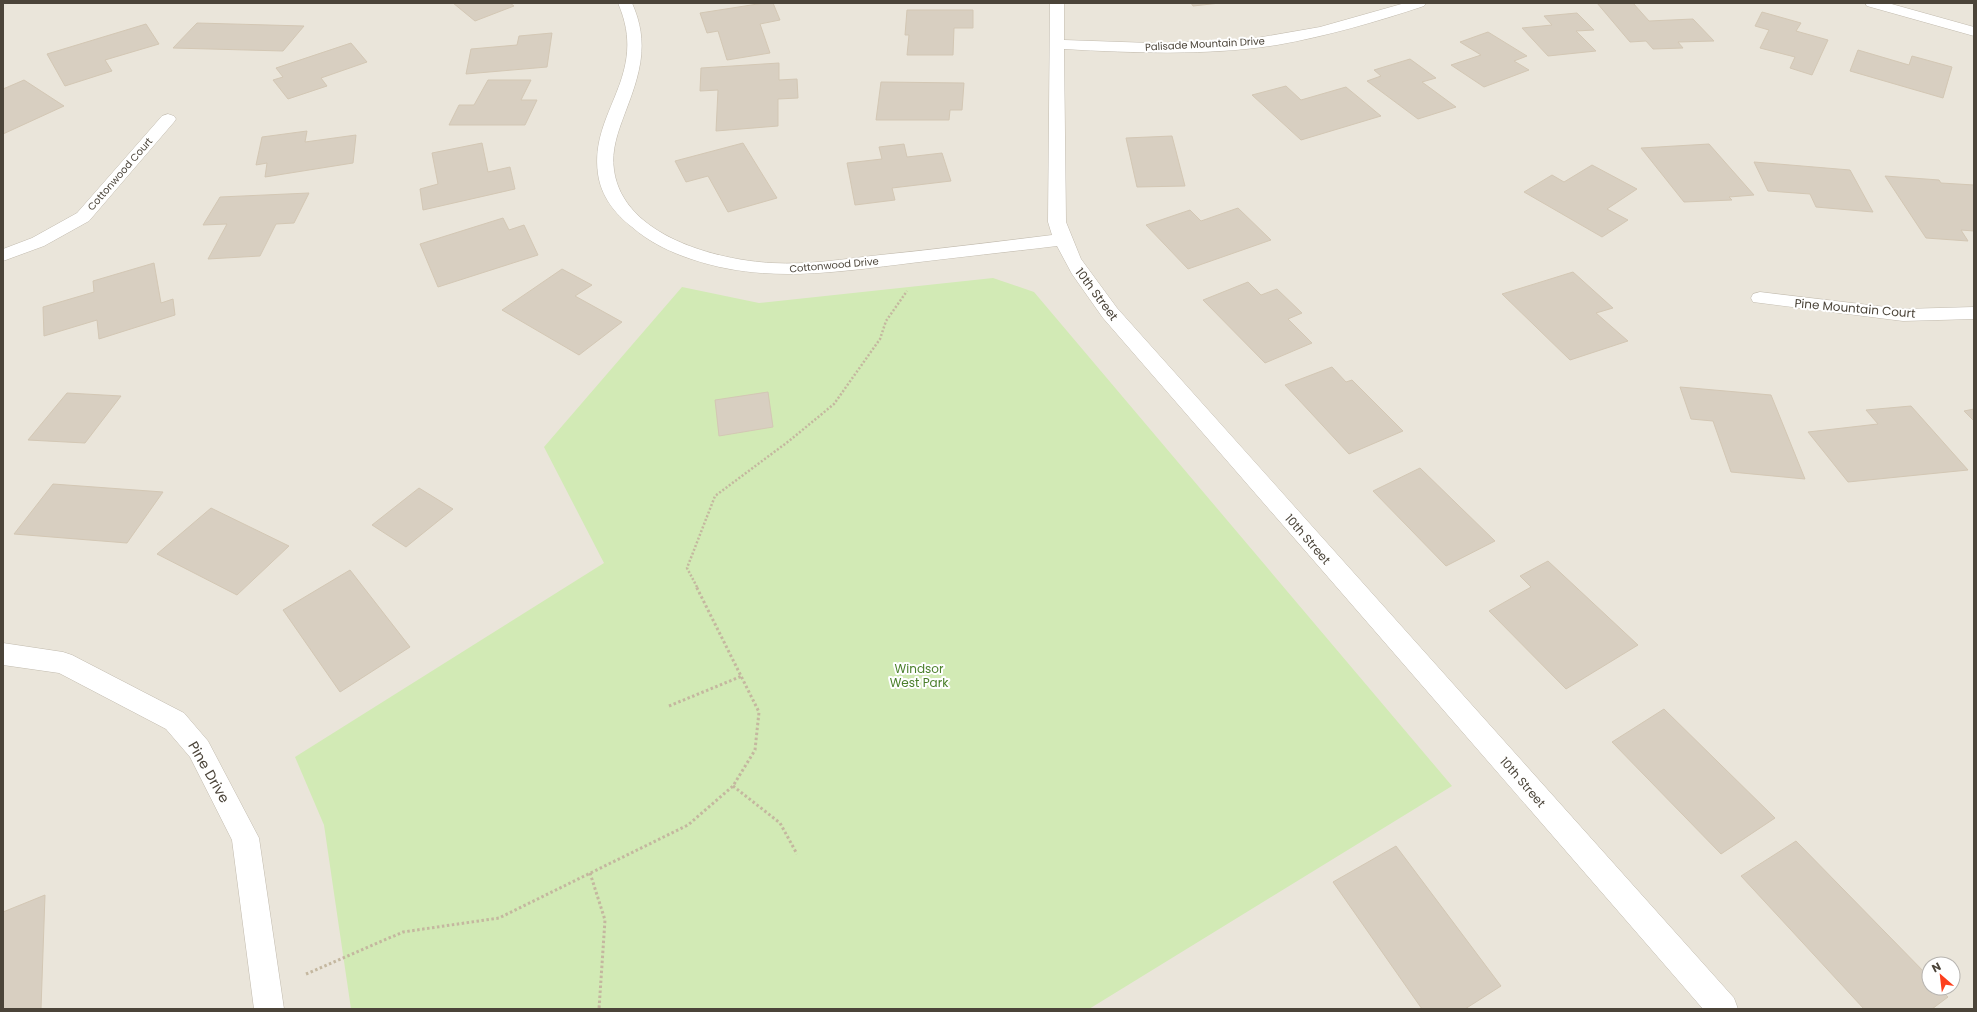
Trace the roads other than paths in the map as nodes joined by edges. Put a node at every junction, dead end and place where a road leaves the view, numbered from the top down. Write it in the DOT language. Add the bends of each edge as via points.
graph roads {
  1 [pos="625,3"];
  2 [pos="1058,3"];
  3 [pos="1419,3"];
  4 [pos="1872,3"];
  5 [pos="1974,32"];
  6 [pos="1058,44"];
  7 [pos="168,119"];
  8 [pos="1061,240"];
  9 [pos="3,255"];
  10 [pos="1760,298"];
  11 [pos="1974,313"];
  12 [pos="3,654"];
  13 [pos="268,1000"];
  14 [pos="1723,1009"];
  1 -- 8 [label="street, Cottonwood Drive" via="636,40 636,57 606,142 606,178 615,200 630,218 654,236 706,258 764,268 819,268"];
  2 -- 6 [label="street, 10th Street"];
  3 -- 6 [label="street, Palisade Mountain Drive" via="1357,23 1267,41 1172,47"];
  4 -- 5 [label="street"];
  6 -- 8 [label="street, 10th Street" via="1057,222"];
  7 -- 9 [label="street, Cottonwood Court" via="83,217 38,242"];
  8 -- 14 [label="street, 10th Street" via="1082,278 1110,314"];
  10 -- 11 [label="street, Pine Mountain Court" via="1903,315"];
  12 -- 13 [label="street, Pine Drive" via="63,663 175,721 199,749 245,838"];
}
